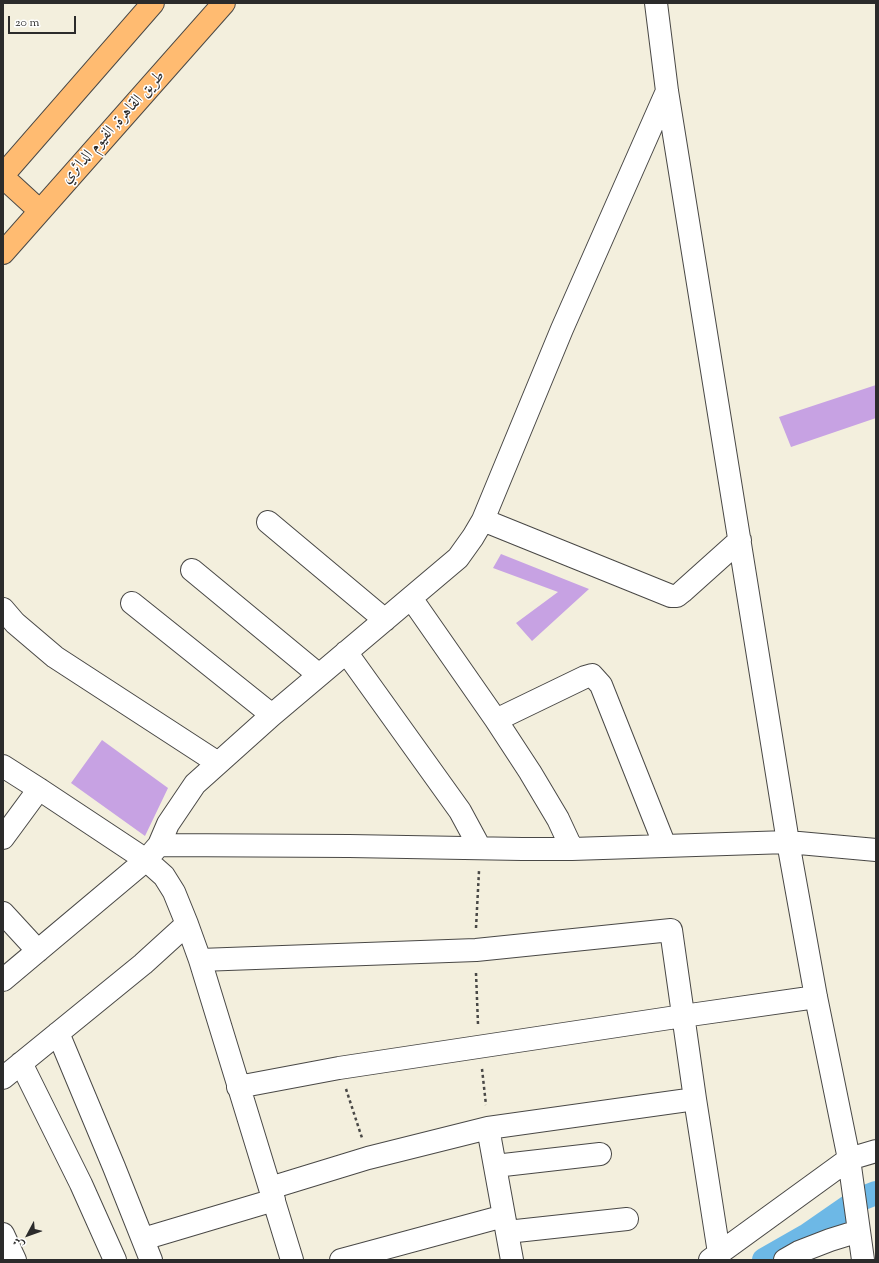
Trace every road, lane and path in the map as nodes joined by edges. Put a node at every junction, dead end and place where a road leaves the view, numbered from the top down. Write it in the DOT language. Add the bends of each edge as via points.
graph roads {
  1 [pos="153,3"];
  2 [pos="224,3"];
  3 [pos="656,3"];
  4 [pos="667,91"];
  5 [pos="3,176"];
  6 [pos="40,211"];
  7 [pos="3,253"];
  8 [pos="483,520"];
  9 [pos="268,522"];
  10 [pos="740,540"];
  11 [pos="192,570"];
  12 [pos="411,598"];
  13 [pos="132,603"];
  14 [pos="3,609"];
  15 [pos="385,620"];
  16 [pos="346,652"];
  17 [pos="319,675"];
  18 [pos="272,715"];
  19 [pos="496,720"];
  20 [pos="218,763"];
  21 [pos="3,766"];
  22 [pos="39,788"];
  23 [pos="3,838"];
  24 [pos="788,842"];
  25 [pos="664,846"];
  26 [pos="480,848"];
  27 [pos="572,849"];
  28 [pos="876,850"];
  29 [pos="153,852"];
  30 [pos="3,913"];
  31 [pos="188,924"];
  32 [pos="476,950"];
  33 [pos="38,951"];
  34 [pos="200,960"];
  35 [pos="3,980"];
  36 [pos="816,997"];
  37 [pos="683,1016"];
  38 [pos="58,1033"];
  39 [pos="479,1047"];
  40 [pos="21,1063"];
  41 [pos="339,1068"];
  42 [pos="3,1078"];
  43 [pos="238,1087"];
  44 [pos="695,1099"];
  45 [pos="488,1128"];
  46 [pos="876,1151"];
  47 [pos="600,1154"];
  48 [pos="368,1158"];
  49 [pos="495,1166"];
  50 [pos="850,1166"];
  51 [pos="272,1194"];
  52 [pos="627,1219"];
  53 [pos="858,1223"];
  54 [pos="506,1224"];
  55 [pos="3,1234"];
  56 [pos="143,1239"];
  57 [pos="715,1257"];
  58 [pos="15,1260"];
  59 [pos="115,1260"];
  60 [pos="151,1260"];
  61 [pos="292,1260"];
  62 [pos="341,1260"];
  63 [pos="512,1260"];
  64 [pos="785,1260"];
  65 [pos="863,1260"];
  1 -- 5 [label="highway"];
  2 -- 6 [label="highway, طريق القاهرة, الفيوم الدائري"];
  3 -- 4 [label="street"];
  4 -- 8 [label="street" via="562,329"];
  4 -- 10 [label="street"];
  5 -- 6 [label="highway"];
  6 -- 7 [label="highway, طريق القاهرة, الفيوم الدائري"];
  8 -- 10 [label="street" via="671,596 677,596 682,592"];
  8 -- 12 [label="street" via="458,558"];
  9 -- 15 [label="street"];
  10 -- 24 [label="street"];
  11 -- 17 [label="street"];
  12 -- 15 [label="street"];
  12 -- 19 [label="street"];
  13 -- 18 [label="street"];
  14 -- 20 [label="street" via="15,623 55,657"];
  15 -- 16 [label="street"];
  16 -- 17 [label="street"];
  16 -- 26 [label="street" via="460,811"];
  17 -- 18 [label="street"];
  18 -- 20 [label="street"];
  19 -- 25 [label="street" via="592,675 601,685"];
  19 -- 27 [label="street" via="530,772"];
  20 -- 29 [label="street" via="195,784"];
  21 -- 22 [label="street"];
  22 -- 23 [label="street"];
  22 -- 29 [label="street"];
  24 -- 25 [label="street"];
  24 -- 28 [label="street"];
  24 -- 36 [label="street"];
  25 -- 27 [label="street"];
  26 -- 27 [label="street"];
  26 -- 29 [label="street" via="349,846"];
  26 -- 32 [label="path"];
  29 -- 31 [label="street"];
  29 -- 33 [label="street"];
  30 -- 33 [label="street"];
  31 -- 34 [label="street"];
  31 -- 38 [label="street"];
  32 -- 34 [label="street"];
  32 -- 37 [label="street" via="671,930"];
  32 -- 39 [label="path"];
  33 -- 35 [label="street"];
  34 -- 43 [label="street"];
  36 -- 37 [label="street"];
  36 -- 50 [label="street"];
  37 -- 39 [label="street"];
  37 -- 44 [label="street"];
  38 -- 40 [label="street"];
  38 -- 56 [label="street"];
  39 -- 41 [label="street"];
  39 -- 45 [label="path"];
  40 -- 42 [label="street"];
  40 -- 59 [label="street" via="81,1184"];
  41 -- 43 [label="street"];
  41 -- 48 [label="path"];
  43 -- 51 [label="street"];
  44 -- 45 [label="street"];
  44 -- 57 [label="street"];
  45 -- 48 [label="street"];
  45 -- 49 [label="street"];
  46 -- 50 [label="street"];
  47 -- 49 [label="street"];
  48 -- 51 [label="street"];
  49 -- 54 [label="street"];
  50 -- 53 [label="street"];
  50 -- 57 [label="street"];
  51 -- 56 [label="street"];
  51 -- 61 [label="street"];
  52 -- 54 [label="street"];
  53 -- 64 [label="street" via="830,1240"];
  53 -- 65 [label="street"];
  54 -- 62 [label="street"];
  54 -- 63 [label="street"];
  55 -- 58 [label="street"];
  56 -- 60 [label="street"];
}
